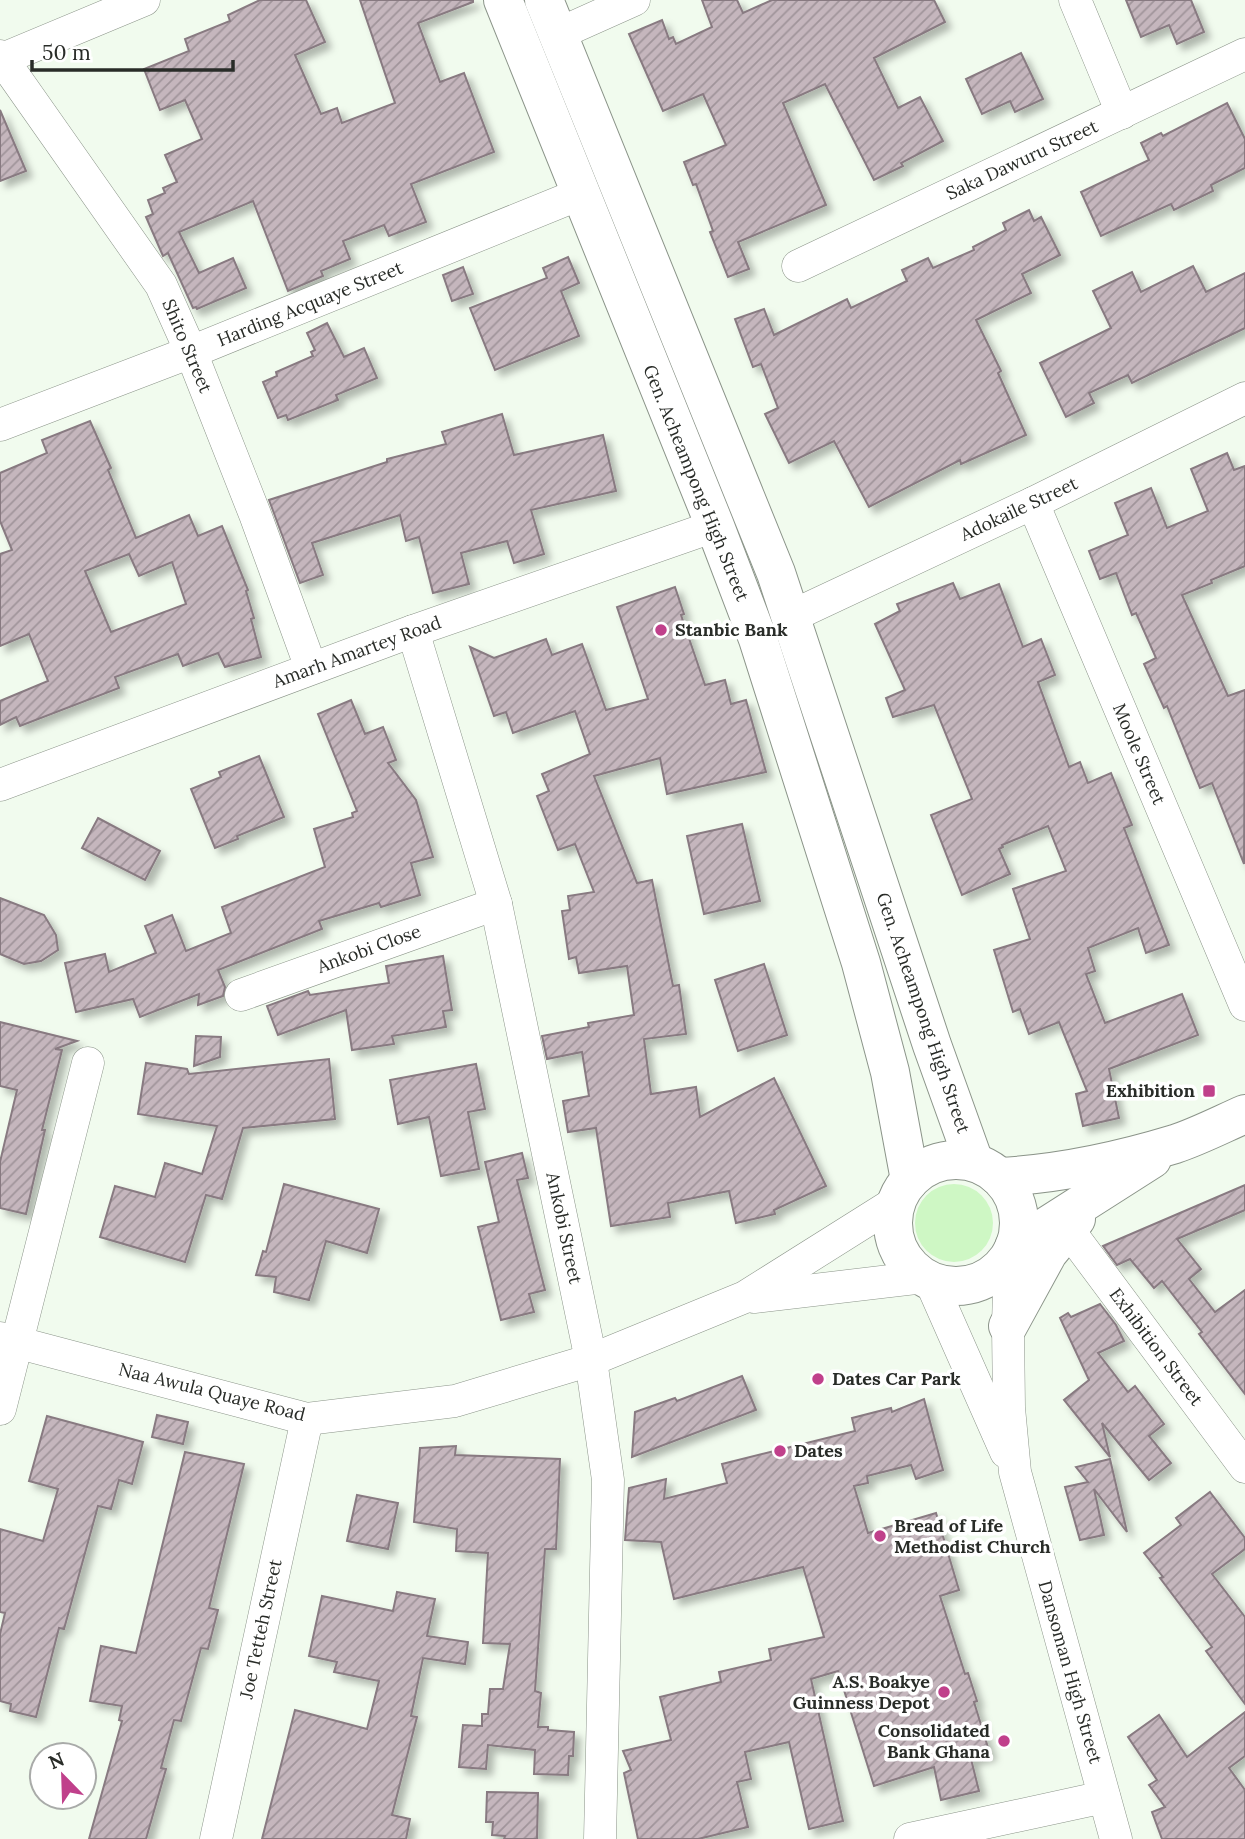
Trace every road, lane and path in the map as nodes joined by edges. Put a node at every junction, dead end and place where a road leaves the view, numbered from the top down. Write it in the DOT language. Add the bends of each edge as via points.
graph roads {
  1 [pos="144,0"];
  2 [pos="503,0"];
  3 [pos="634,0"];
  4 [pos="1075,0"];
  5 [pos="551,17"];
  6 [pos="1245,54"];
  7 [pos="1,58"];
  8 [pos="1122,113"];
  9 [pos="580,194"];
  10 [pos="798,267"];
  11 [pos="191,352"];
  12 [pos="1245,398"];
  13 [pos="0,425"];
  14 [pos="1033,503"];
  15 [pos="715,526"];
  16 [pos="792,616"];
  17 [pos="413,631"];
  18 [pos="311,668"];
  19 [pos="1,780"];
  20 [pos="496,904"];
  21 [pos="241,995"];
  22 [pos="1245,1005"];
  23 [pos="88,1063"];
  24 [pos="953,1102"];
  25 [pos="1245,1114"];
  26 [pos="1177,1143"];
  27 [pos="987,1169"];
  28 [pos="1057,1171"];
  29 [pos="1109,1188"];
  30 [pos="903,1191"];
  31 [pos="1067,1228"];
  32 [pos="1012,1251"];
  33 [pos="927,1279"];
  34 [pos="745,1297"];
  35 [pos="1008,1326"];
  36 [pos="8,1340"];
  37 [pos="591,1360"];
  38 [pos="0,1409"];
  39 [pos="307,1419"];
  40 [pos="1245,1467"];
  41 [pos="1015,1472"];
  42 [pos="1104,1797"];
  43 [pos="216,1839"];
  44 [pos="600,1839"];
  45 [pos="910,1839"];
  46 [pos="1116,1839"];
  1 -- 7 [label="street"];
  2 -- 9 [label="main road, Gen. Acheampong High Street"];
  3 -- 5 [label="street"];
  4 -- 8 [label="street"];
  5 -- 16 [label="main road, Gen. Acheampong High Street"];
  6 -- 8 [label="street, Saka Dawuru Street"];
  7 -- 11 [label="street, Shito Street" via="161,285"];
  8 -- 10 [label="street, Saka Dawuru Street"];
  9 -- 11 [label="street, Harding Acquaye Street"];
  9 -- 15 [label="main road, Gen. Acheampong High Street"];
  11 -- 13 [label="street, Harding Acquaye Street"];
  11 -- 18 [label="street, Shito Street"];
  12 -- 14 [label="street, Adokaile Street"];
  14 -- 16 [label="street, Adokaile Street"];
  14 -- 22 [label="street, Moole Street"];
  15 -- 17 [label="street, Amarh Amartey Road"];
  15 -- 30 [label="main road, Gen. Acheampong High Street" via="758,639 861,963 890,1072"];
  16 -- 24 [label="main road, Gen. Acheampong High Street"];
  17 -- 18 [label="street, Amarh Amartey Road"];
  17 -- 20 [label="street, Ankobi Street"];
  18 -- 19 [label="street, Amarh Amartey Road"];
  20 -- 21 [label="street, Ankobi Close"];
  20 -- 37 [label="street, Ankobi Street"];
  23 -- 36 [label="street"];
  24 -- 27 [label="main road, Gen. Acheampong High Street"];
  24 -- 28 [label="main road" via="987,1140 1020,1159"];
  25 -- 26 [label="main road"];
  26 -- 28 [label="main road"];
  26 -- 29 [label="main road"];
  27 -- 28 [label="main road" via="1028,1175"];
  27 -- 30 [label="main road" via="957,1160 939,1162 923,1168"];
  27 -- 32 [label="main road" via="1011,1192 1017,1209"];
  29 -- 31 [label="main road"];
  29 -- 32 [label="main road"];
  30 -- 33 [label="main road" via="893,1219 894,1236 910,1266"];
  30 -- 34 [label="street, Naa Awula Quaye Road"];
  31 -- 35 [label="main road" via="1031,1280"];
  31 -- 40 [label="street, Exhibition Street"];
  32 -- 33 [label="main road" via="998,1269 966,1285"];
  32 -- 35 [label="street, Dansoman High Street"];
  33 -- 34 [label="street, Naa Awula Quaye Road"];
  33 -- 41 [label="street"];
  34 -- 37 [label="street, Naa Awula Quaye Road"];
  35 -- 41 [label="street, Dansoman High Street"];
  36 -- 38 [label="street"];
  36 -- 39 [label="street, Naa Awula Quaye Road"];
  37 -- 39 [label="street, Naa Awula Quaye Road" via="455,1401"];
  37 -- 44 [label="street, Ankobi Street" via="608,1480"];
  39 -- 43 [label="street, Joe Tetteh Street"];
  41 -- 42 [label="street, Dansoman High Street"];
  42 -- 45 [label="street"];
  42 -- 46 [label="street, Dansoman High Street"];
}
